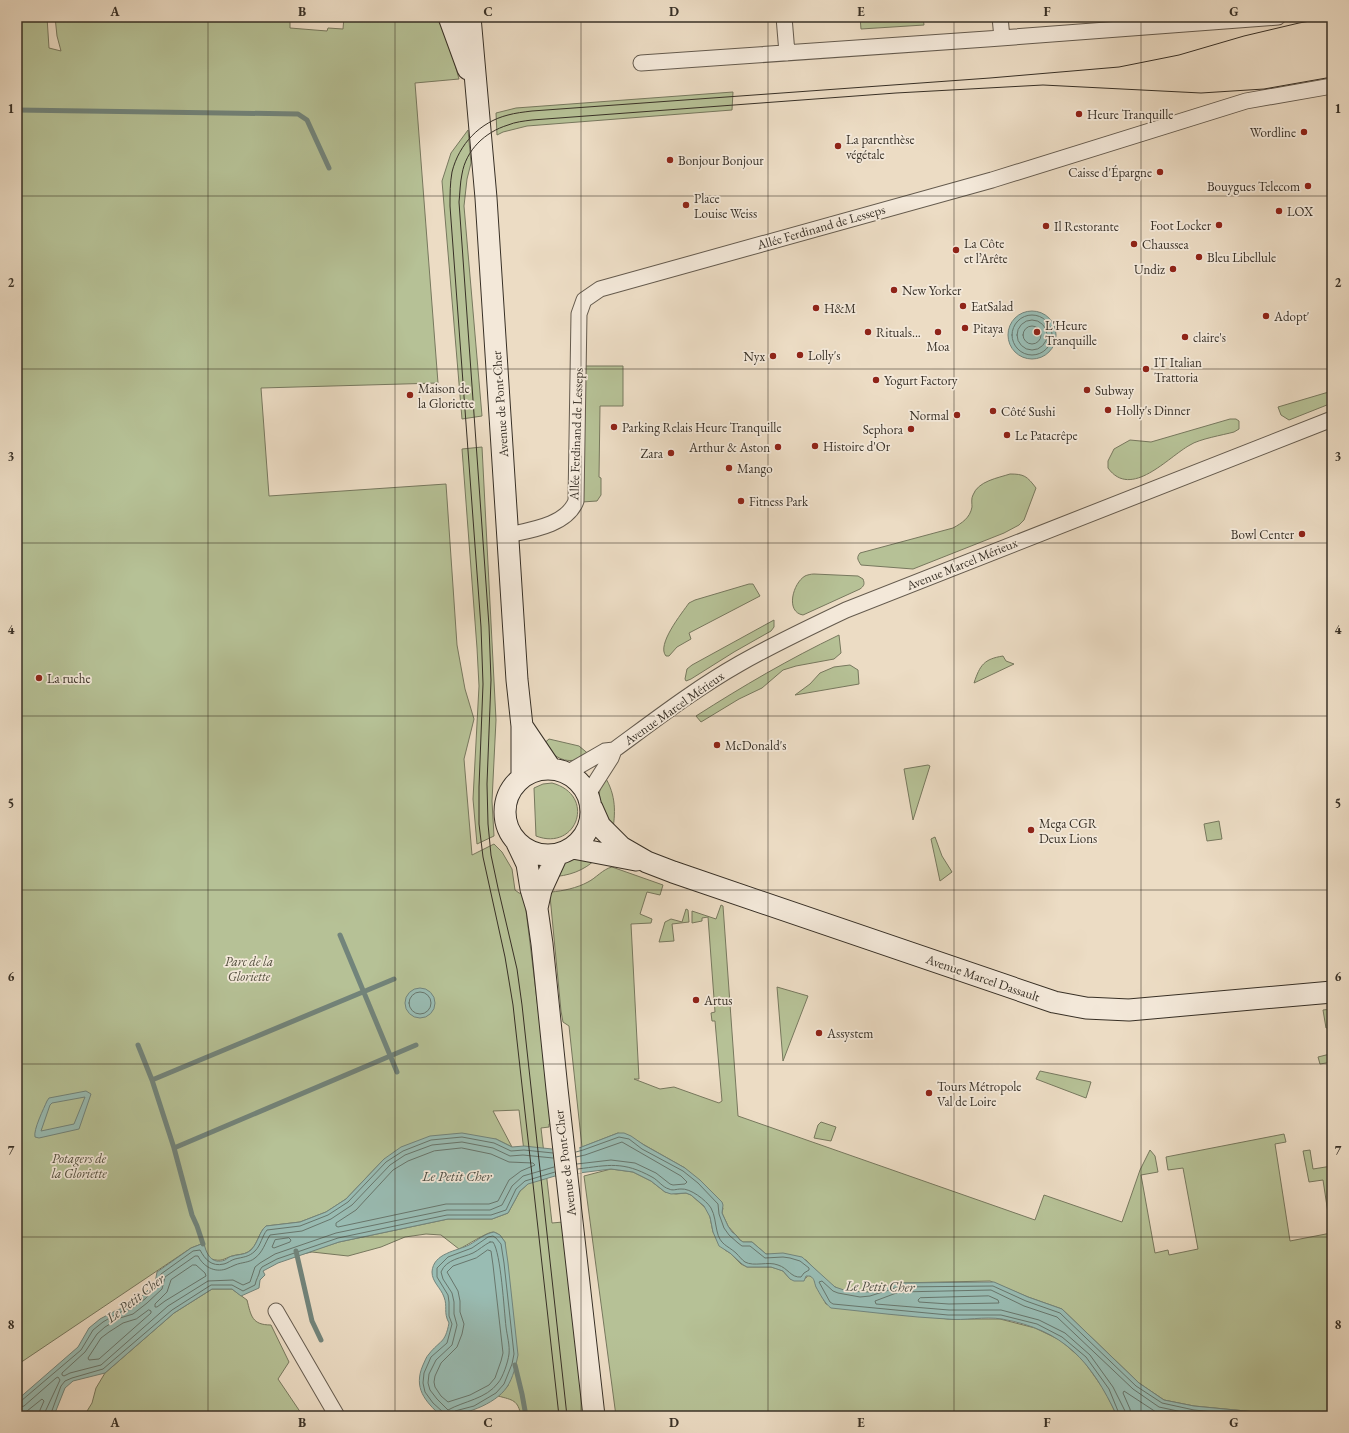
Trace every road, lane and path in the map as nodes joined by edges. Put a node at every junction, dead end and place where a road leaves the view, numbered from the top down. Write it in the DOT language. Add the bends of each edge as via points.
graph roads {
  1 [pos="449,17"];
  2 [pos="470,17"];
  3 [pos="784,17"];
  4 [pos="1000,17"];
  5 [pos="1278,17"];
  6 [pos="1002,38"];
  7 [pos="787,53"];
  8 [pos="641,64"];
  9 [pos="477,83"];
  10 [pos="1332,86"];
  11 [pos="1332,419"];
  12 [pos="508,535"];
  13 [pos="522,726"];
  14 [pos="614,750"];
  15 [pos="559,771"];
  16 [pos="522,778"];
  17 [pos="590,801"];
  18 [pos="517,843"];
  19 [pos="565,851"];
  20 [pos="647,862"];
  21 [pos="537,909"];
  22 [pos="1332,992"];
  23 [pos="276,1311"];
  24 [pos="337,1416"];
  25 [pos="594,1416"];
  1 -- 9 [label="main road, Avenue de Pont-Cher" via="468,70"];
  2 -- 9 [label="main road, Avenue de Pont-Cher"];
  3 -- 7 [label="street"];
  4 -- 6 [label="street"];
  5 -- 6 [label="street"];
  6 -- 7 [label="street"];
  7 -- 8 [label="street"];
  9 -- 12 [label="main road, Avenue de Pont-Cher"];
  10 -- 12 [label="street, Allée Ferdinand de Lesseps" via="1246,101 992,180 600,289 584,300 579,314 576,501 573,509 558,521"];
  11 -- 14 [label="street, Avenue Marcel Mérieux" via="839,613 739,664 697,690"];
  12 -- 13 [label="main road, Avenue de Pont-Cher"];
  13 -- 15 [label="main road, Avenue de Pont-Cher"];
  13 -- 16 [label="main road, Avenue de Pont-Cher"];
  14 -- 15 [label="street, Avenue Marcel Mérieux" via="605,751"];
  14 -- 17 [label="street, Avenue Marcel Mérieux"];
  15 -- 16 [label="main road" via="536,771"];
  15 -- 17 [label="main road" via="579,782"];
  16 -- 18 [label="main road" via="513,786 507,797 505,809 505,821"];
  17 -- 19 [label="main road" via="591,819 588,830 582,840"];
  17 -- 20 [label="main road, Avenue Marcel Dassault" via="600,826 621,847"];
  18 -- 19 [label="main road" via="529,851 542,855"];
  18 -- 21 [label="main road, Avenue de Pont-Cher" via="527,864"];
  19 -- 20 [label="main road, Avenue Marcel Dassault"];
  19 -- 21 [label="main road, Avenue de Pont-Cher" via="541,890"];
  20 -- 22 [label="main road, Avenue Marcel Dassault" via="1038,997 1073,1006 1129,1010"];
  21 -- 25 [label="main road, Avenue de Pont-Cher"];
  23 -- 24 [label="street"];
}
